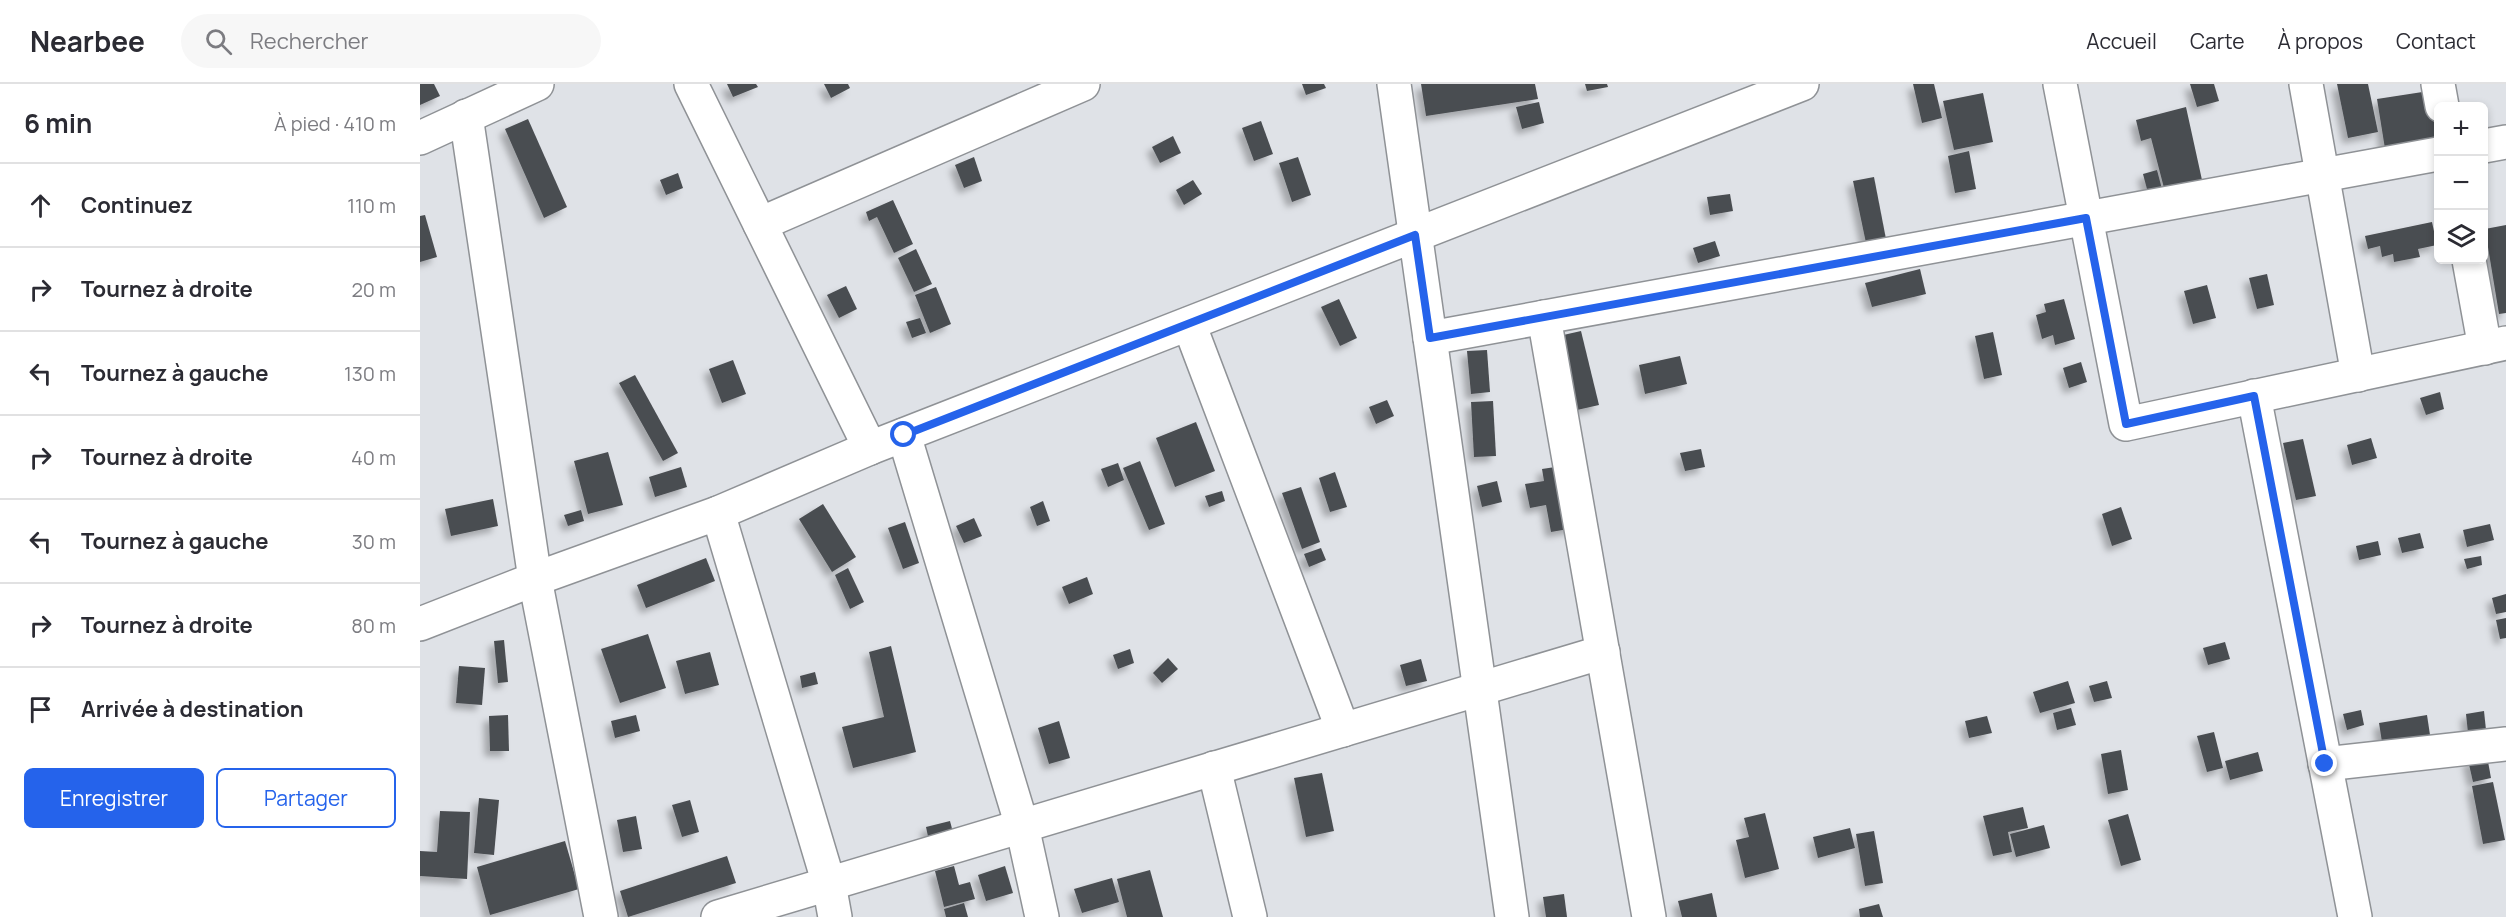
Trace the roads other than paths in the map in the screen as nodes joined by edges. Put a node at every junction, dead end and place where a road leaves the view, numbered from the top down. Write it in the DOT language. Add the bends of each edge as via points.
graph roads {
  1 [pos="537,84"];
  2 [pos="691,84"];
  3 [pos="1083,84"];
  4 [pos="1394,84"];
  5 [pos="1802,84"];
  6 [pos="2060,84"];
  7 [pos="2306,84"];
  8 [pos="2438,84"];
  9 [pos="2441,102"];
  10 [pos="466,116"];
  11 [pos="420,138"];
  12 [pos="2506,142"];
  13 [pos="2488,145"];
  14 [pos="2434,155"];
  15 [pos="2322,176"];
  16 [pos="2086,218"];
  17 [pos="760,224"];
  18 [pos="1415,235"];
  19 [pos="2470,264"];
  20 [pos="1544,317"];
  21 [pos="1189,324"];
  22 [pos="1430,338"];
  23 [pos="2495,345"];
  24 [pos="2358,375"];
  25 [pos="2254,396"];
  26 [pos="904,435"];
  27 [pos="870,448"];
  28 [pos="718,513"];
  29 [pos="535,579"];
  30 [pos="420,624"];
  31 [pos="1603,652"];
  32 [pos="1480,689"];
  33 [pos="1343,730"];
  34 [pos="2506,744"];
  35 [pos="2325,764"];
  36 [pos="1214,768"];
  37 [pos="1022,826"];
  38 [pos="829,884"];
  39 [pos="601,917"];
  40 [pos="718,917"];
  41 [pos="836,917"];
  42 [pos="1042,917"];
  43 [pos="1250,917"];
  44 [pos="1512,917"];
  45 [pos="1649,917"];
  46 [pos="2355,917"];
  1 -- 10 [label="street"];
  2 -- 17 [label="street"];
  3 -- 17 [label="street"];
  4 -- 18 [label="street"];
  5 -- 18 [label="street"];
  6 -- 16 [label="street"];
  7 -- 15 [label="street"];
  8 -- 9 [label="street"];
  10 -- 11 [label="street"];
  10 -- 29 [label="street"];
  12 -- 13 [label="street"];
  14 -- 15 [label="street"];
  15 -- 16 [label="street"];
  15 -- 24 [label="street"];
  16 -- 20 [label="street"];
  16 -- 25 [label="street" via="2126,424"];
  17 -- 27 [label="street"];
  18 -- 21 [label="street"];
  18 -- 22 [label="street"];
  19 -- 23 [label="street"];
  20 -- 22 [label="street"];
  20 -- 31 [label="street"];
  21 -- 26 [label="street"];
  21 -- 33 [label="street"];
  22 -- 32 [label="street"];
  23 -- 24 [label="street"];
  24 -- 25 [label="street"];
  25 -- 35 [label="street"];
  26 -- 27 [label="street"];
  26 -- 37 [label="street"];
  27 -- 28 [label="street"];
  28 -- 29 [label="street"];
  28 -- 38 [label="street"];
  29 -- 30 [label="street"];
  29 -- 39 [label="street"];
  31 -- 32 [label="street"];
  31 -- 45 [label="street"];
  32 -- 33 [label="street"];
  32 -- 44 [label="street"];
  33 -- 36 [label="street"];
  34 -- 35 [label="street"];
  35 -- 46 [label="street"];
  36 -- 37 [label="street"];
  36 -- 43 [label="street"];
  37 -- 38 [label="street"];
  37 -- 42 [label="street"];
  38 -- 40 [label="street"];
  38 -- 41 [label="street"];
}
